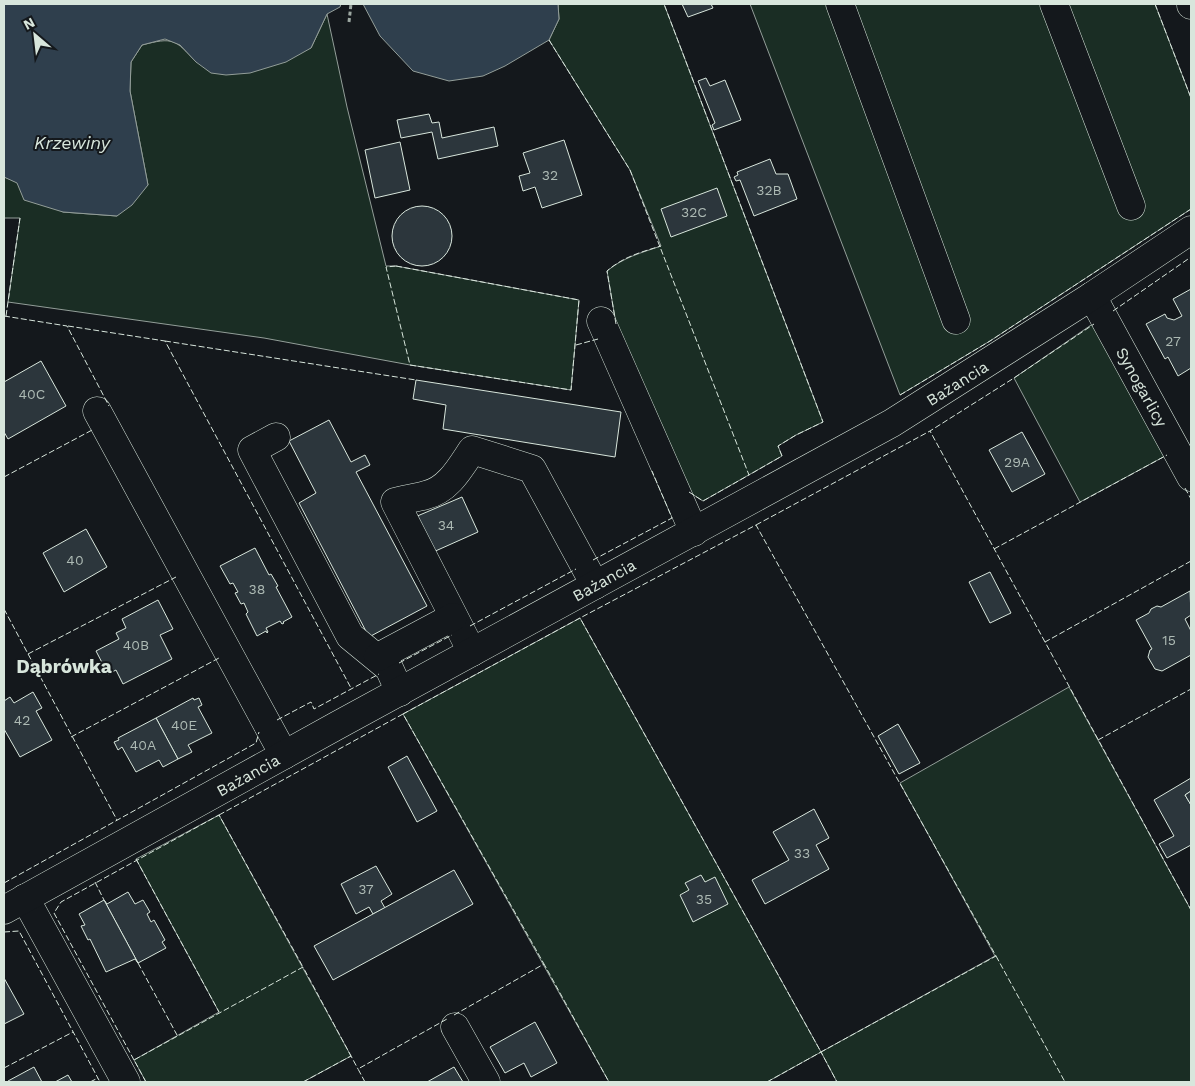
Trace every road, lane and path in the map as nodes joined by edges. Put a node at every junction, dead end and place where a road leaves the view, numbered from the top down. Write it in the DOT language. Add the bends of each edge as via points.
graph roads {
  1 [pos="351,4"];
  2 [pos="840,4"];
  3 [pos="1054,4"];
  4 [pos="349,22"];
  5 [pos="1131,206"];
  6 [pos="1191,230"];
  7 [pos="1092,296"];
  8 [pos="956,320"];
  9 [pos="600,321"];
  10 [pos="97,411"];
  11 [pos="276,437"];
  12 [pos="1191,477"];
  13 [pos="694,532"];
  14 [pos="595,585"];
  15 [pos="454,617"];
  16 [pos="472,652"];
  17 [pos="378,658"];
  18 [pos="400,692"];
  19 [pos="284,755"];
  20 [pos="14,904"];
  21 [pos="455,1027"];
  22 [pos="126,1082"];
  23 [pos="486,1082"];
  1 -- 4 [label="path"];
  2 -- 8 [label="street"];
  3 -- 5 [label="street"];
  6 -- 7 [label="street, Bażancia"];
  7 -- 12 [label="street, Synogarlicy"];
  7 -- 13 [label="street, Bażancia" via="892,423"];
  9 -- 13 [label="street"];
  10 -- 19 [label="street"];
  11 -- 17 [label="street" via="252,450 350,636"];
  13 -- 14 [label="street, Bażancia"];
  14 -- 15 [label="street" via="532,469 472,450 454,478 442,488 428,495 395,502"];
  14 -- 16 [label="street, Bażancia"];
  15 -- 16 [label="street"];
  15 -- 17 [label="street"];
  16 -- 18 [label="street, Bażancia"];
  17 -- 18 [label="street" via="390,668"];
  18 -- 19 [label="street, Bażancia"];
  19 -- 20 [label="street, Bażancia"];
  20 -- 22 [label="street"];
  21 -- 23 [label="street"];
}
